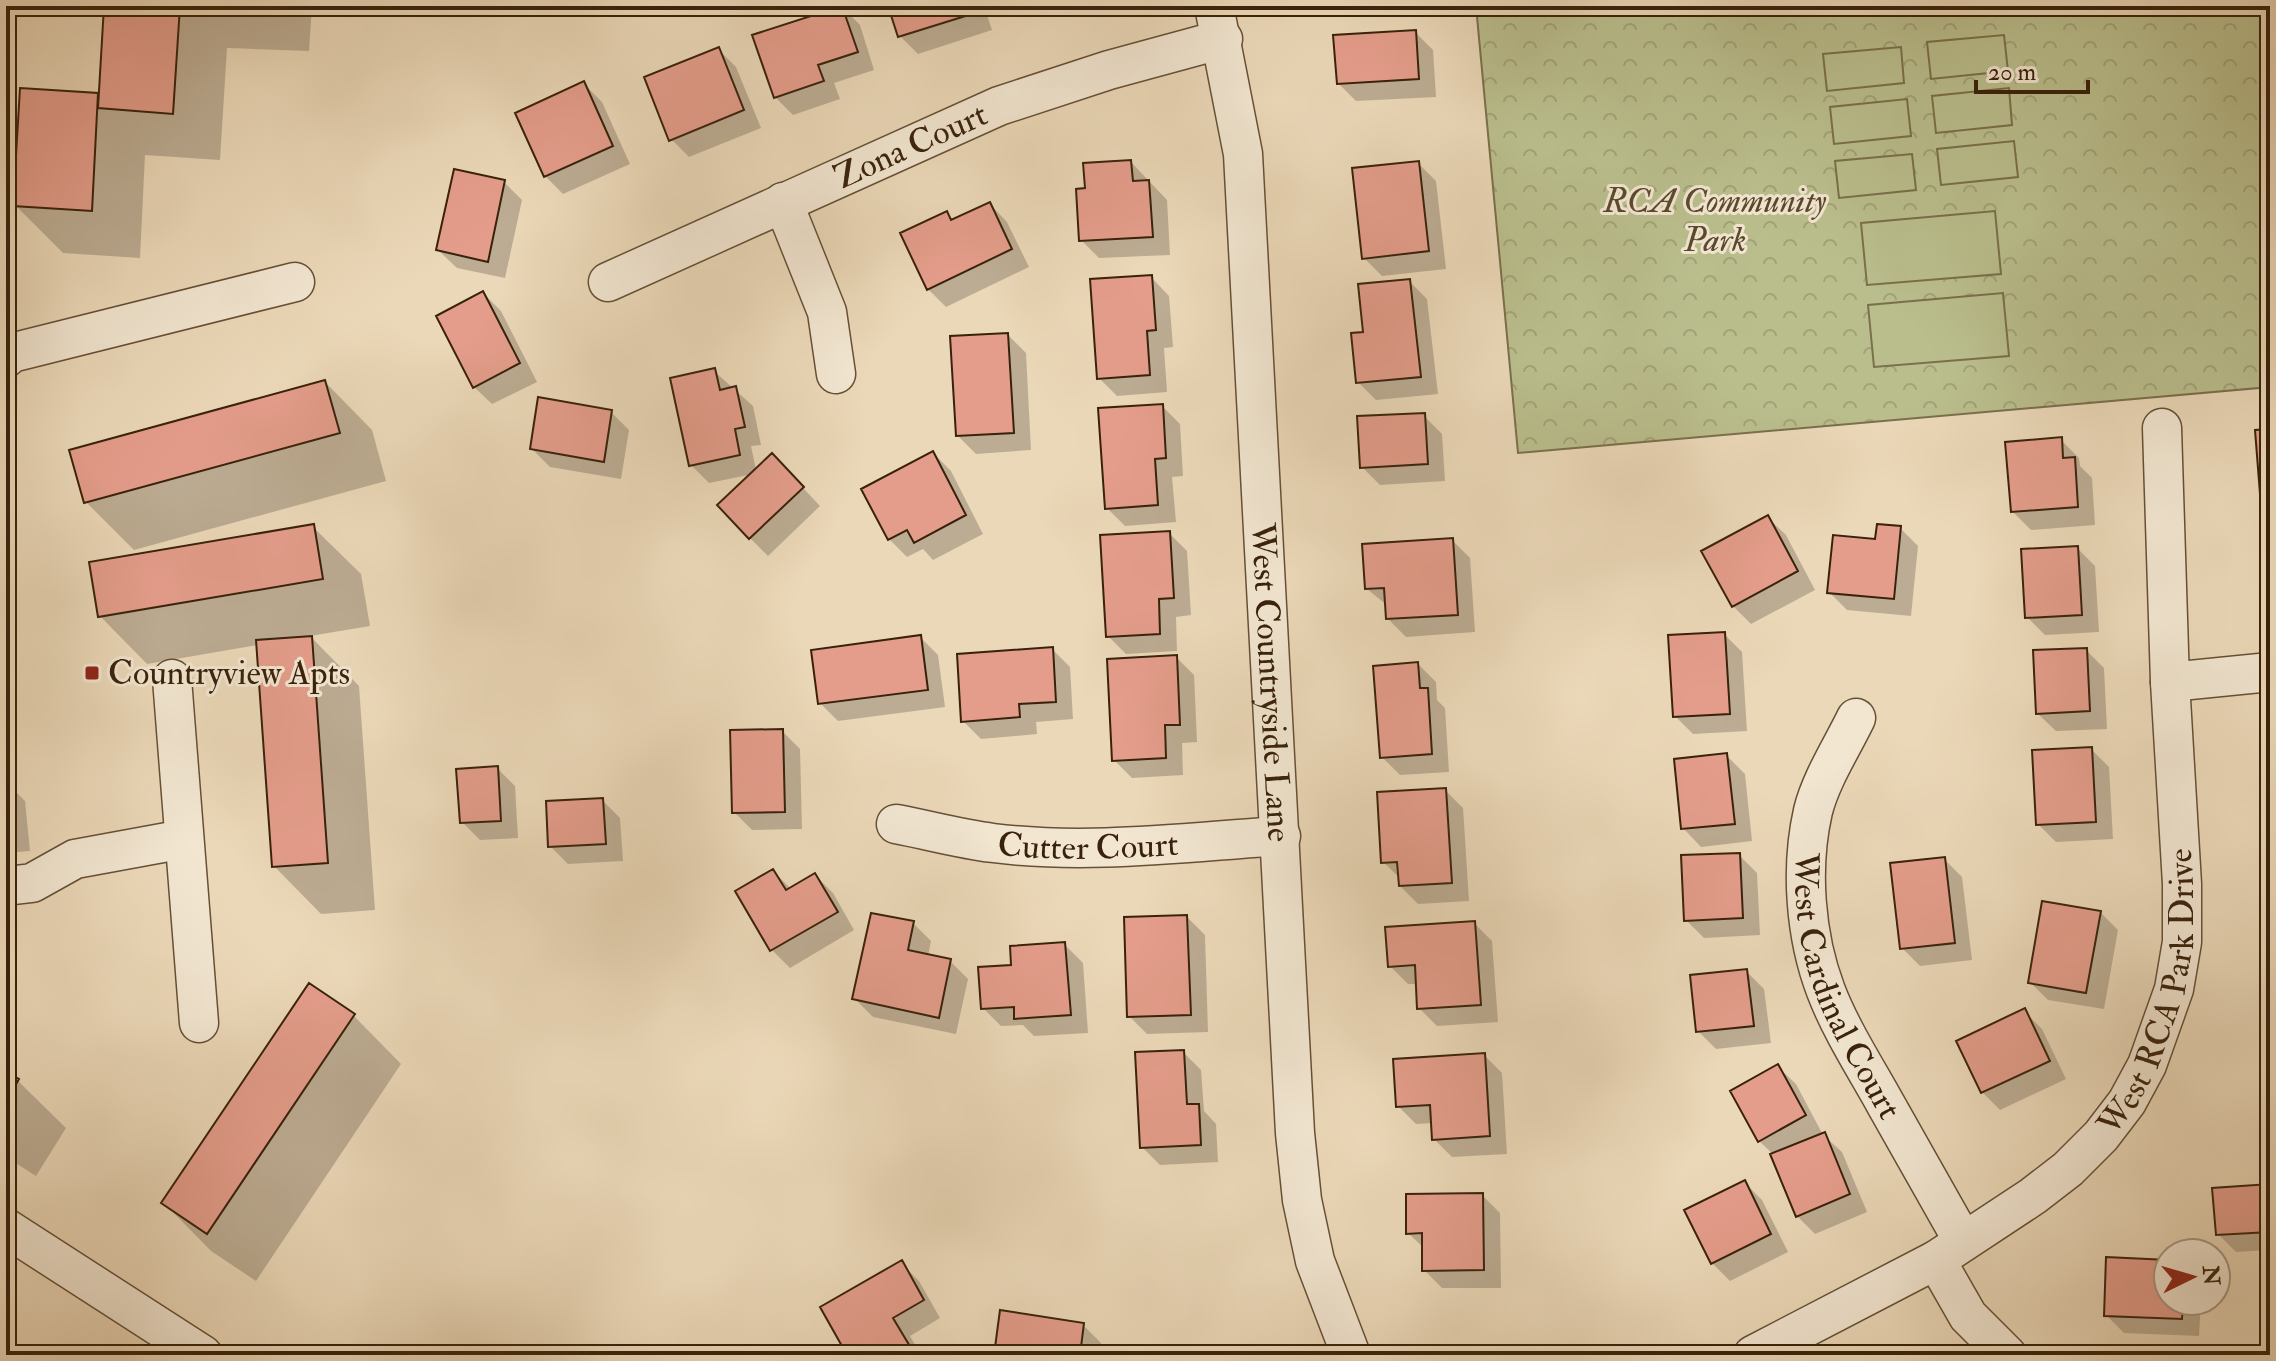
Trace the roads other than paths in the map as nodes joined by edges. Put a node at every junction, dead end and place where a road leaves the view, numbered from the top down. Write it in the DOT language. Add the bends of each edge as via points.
graph roads {
  1 [pos="1218,23"];
  2 [pos="783,202"];
  3 [pos="295,282"];
  4 [pos="608,282"];
  5 [pos="6,358"];
  6 [pos="836,374"];
  7 [pos="2162,428"];
  8 [pos="2270,672"];
  9 [pos="172,679"];
  10 [pos="2170,682"];
  11 [pos="1856,718"];
  12 [pos="896,824"];
  13 [pos="1281,836"];
  14 [pos="184,839"];
  15 [pos="6,886"];
  16 [pos="199,1023"];
  17 [pos="6,1228"];
  18 [pos="1949,1250"];
  19 [pos="203,1355"];
  20 [pos="1351,1355"];
  21 [pos="1753,1355"];
  22 [pos="2007,1355"];
  1 -- 2 [label="street, Zona Court" via="1109,70 999,106"];
  1 -- 13 [label="street, West Countryside Lane" via="1243,154"];
  2 -- 4 [label="street, Zona Court"];
  2 -- 6 [label="street" via="827,312"];
  3 -- 5 [label="street"];
  7 -- 10 [label="street, West RCA Park Drive"];
  8 -- 10 [label="street"];
  9 -- 14 [label="street"];
  10 -- 18 [label="street, West RCA Park Drive" via="2182,942 2161,1030 2127,1102 2101,1136 2033,1196"];
  11 -- 18 [label="street, West Cardinal Court" via="1814,809 1808,916 1825,990"];
  12 -- 13 [label="street, Cutter Court" via="991,843 1052,847"];
  13 -- 20 [label="street, West Countryside Lane" via="1302,1200 1315,1261"];
  14 -- 15 [label="street" via="75,859 32,883"];
  14 -- 16 [label="street"];
  17 -- 19 [label="street"];
  18 -- 21 [label="street, West RCA Park Drive"];
  18 -- 22 [label="street, West Cardinal Court" via="1968,1316"];
}
